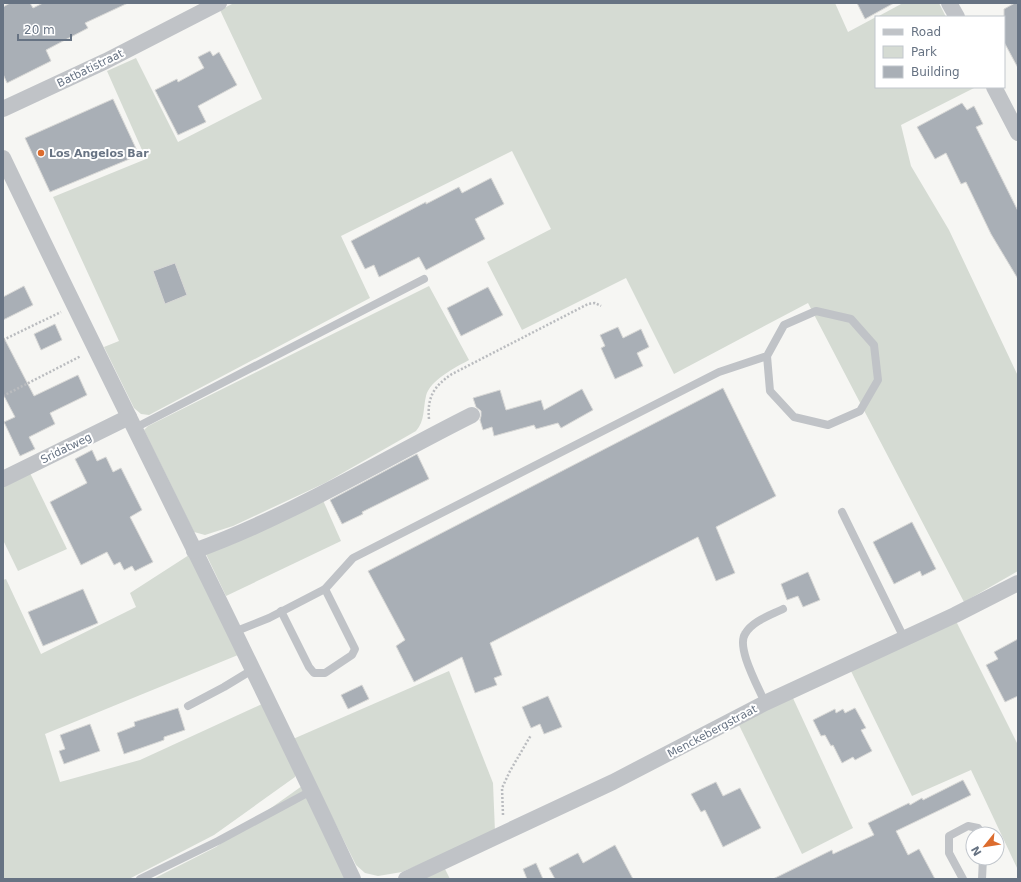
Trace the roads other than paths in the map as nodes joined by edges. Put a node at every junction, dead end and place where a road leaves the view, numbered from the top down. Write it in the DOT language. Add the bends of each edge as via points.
graph roads {
  1 [pos="219,3"];
  2 [pos="949,3"];
  3 [pos="956,16"];
  4 [pos="995,88"];
  5 [pos="3,109"];
  6 [pos="1018,133"];
  7 [pos="3,158"];
  8 [pos="424,279"];
  9 [pos="767,356"];
  10 [pos="472,415"];
  11 [pos="132,422"];
  12 [pos="3,479"];
  13 [pos="842,512"];
  14 [pos="194,551"];
  15 [pos="1018,583"];
  16 [pos="325,589"];
  17 [pos="783,609"];
  18 [pos="281,611"];
  19 [pos="234,632"];
  20 [pos="904,638"];
  21 [pos="252,670"];
  22 [pos="765,703"];
  23 [pos="188,706"];
  24 [pos="312,791"];
  25 [pos="965,828"];
  26 [pos="983,866"];
  27 [pos="140,879"];
  28 [pos="353,879"];
  29 [pos="406,879"];
  30 [pos="963,879"];
  31 [pos="982,879"];
  1 -- 5 [label="street, Batbatistraat" via="106,61"];
  2 -- 3 [label="street"];
  4 -- 6 [label="street"];
  7 -- 11 [label="street"];
  8 -- 11 [label="lane"];
  9 -- 9 [label="lane" via="784,326 816,311 851,319 874,345 878,380 860,411 828,425 794,417 770,391"];
  9 -- 16 [label="lane" via="719,372 353,558"];
  10 -- 14 [label="street" via="303,504"];
  11 -- 12 [label="street, Sridatweg"];
  11 -- 14 [label="street"];
  13 -- 20 [label="lane"];
  14 -- 19 [label="street"];
  15 -- 20 [label="street, Menckebergstraat"];
  16 -- 18 [label="lane"];
  16 -- 18 [label="lane" via="355,649 352,655 325,673 314,673 309,667"];
  17 -- 22 [label="lane" via="751,626 744,634 742,642 743,652"];
  18 -- 19 [label="lane"];
  19 -- 21 [label="street"];
  20 -- 22 [label="street, Menckebergstraat"];
  21 -- 23 [label="lane"];
  21 -- 24 [label="street"];
  22 -- 29 [label="street, Menckebergstraat" via="619,779"];
  24 -- 27 [label="lane"];
  24 -- 28 [label="street"];
  25 -- 30 [label="lane" via="949,836 949,853"];
  26 -- 31 [label="lane"];
}
